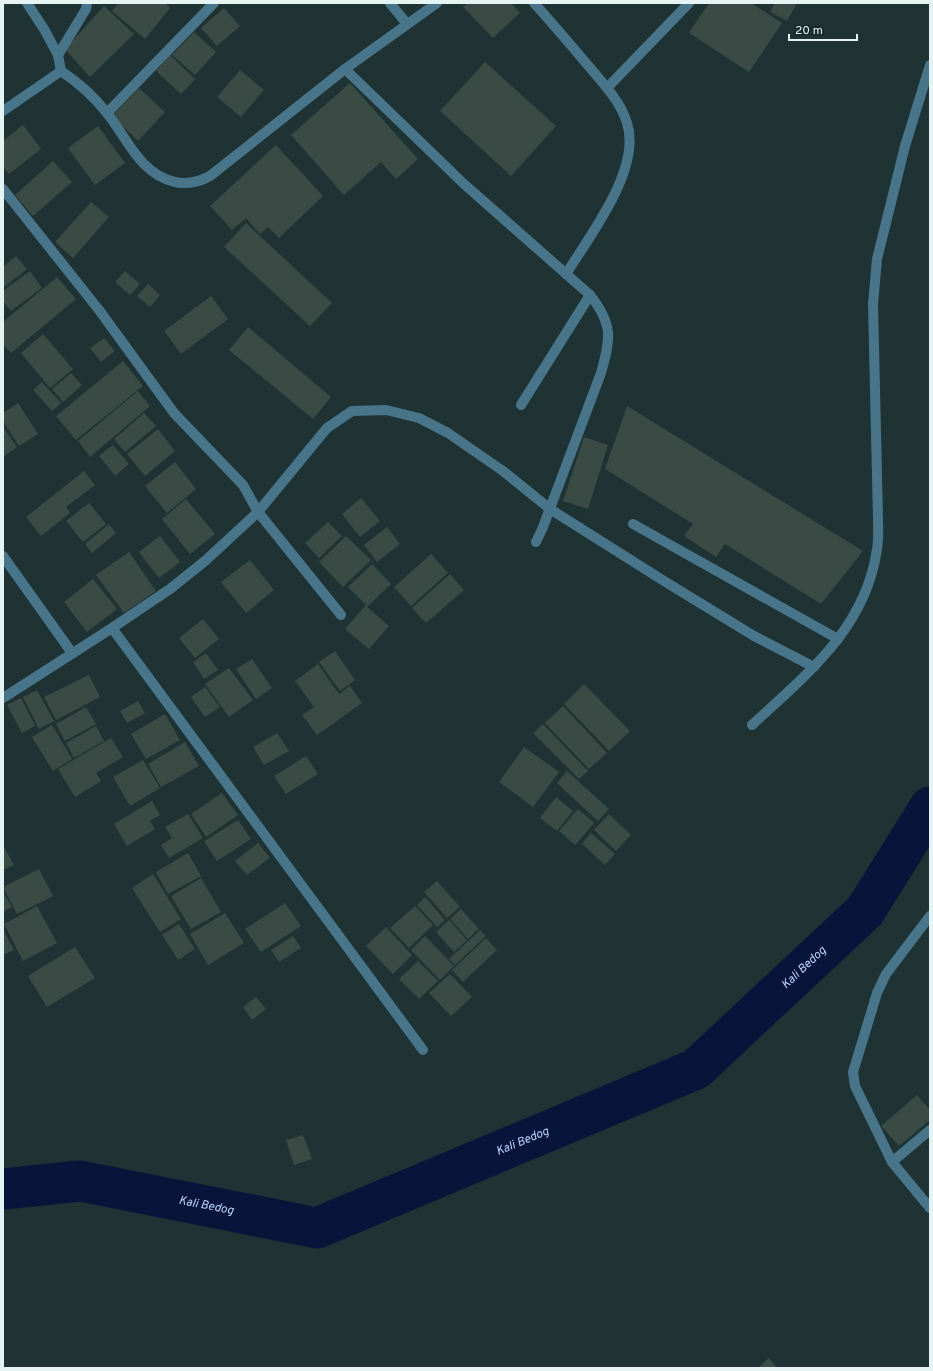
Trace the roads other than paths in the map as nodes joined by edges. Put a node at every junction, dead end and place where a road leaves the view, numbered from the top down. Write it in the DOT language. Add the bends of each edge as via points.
graph roads {
  1 [pos="27,3"];
  2 [pos="87,3"];
  3 [pos="214,3"];
  4 [pos="390,3"];
  5 [pos="437,3"];
  6 [pos="534,3"];
  7 [pos="689,3"];
  8 [pos="407,24"];
  9 [pos="58,55"];
  10 [pos="930,65"];
  11 [pos="345,69"];
  12 [pos="60,71"];
  13 [pos="607,88"];
  14 [pos="3,111"];
  15 [pos="107,112"];
  16 [pos="3,189"];
  17 [pos="566,274"];
  18 [pos="590,295"];
  19 [pos="521,405"];
  20 [pos="550,509"];
  21 [pos="258,512"];
  22 [pos="633,524"];
  23 [pos="536,542"];
  24 [pos="3,556"];
  25 [pos="342,615"];
  26 [pos="112,628"];
  27 [pos="838,640"];
  28 [pos="72,653"];
  29 [pos="814,667"];
  30 [pos="3,698"];
  31 [pos="752,725"];
  32 [pos="930,916"];
  33 [pos="423,1050"];
  34 [pos="930,1130"];
  35 [pos="892,1162"];
  36 [pos="930,1208"];
  1 -- 9 [label="street"];
  2 -- 9 [label="street" via="86,9"];
  3 -- 15 [label="street"];
  4 -- 8 [label="street"];
  5 -- 8 [label="street"];
  6 -- 13 [label="street"];
  7 -- 13 [label="street"];
  8 -- 11 [label="street"];
  9 -- 12 [label="street"];
  10 -- 27 [label="street" via="905,146 877,259 873,304 877,548 863,598"];
  11 -- 15 [label="street" via="200,182 184,184 167,180 147,168"];
  11 -- 17 [label="street" via="464,184"];
  12 -- 14 [label="street"];
  12 -- 15 [label="street" via="80,83"];
  13 -- 17 [label="street" via="627,123 630,146 619,184 607,209"];
  16 -- 21 [label="street" via="99,310 174,413 244,485"];
  17 -- 18 [label="street"];
  18 -- 19 [label="street"];
  18 -- 20 [label="street" via="607,322 608,347 601,373"];
  20 -- 21 [label="street" via="503,471 448,433 419,418 386,410 352,411 328,428"];
  20 -- 23 [label="street"];
  20 -- 29 [label="street" via="754,636"];
  21 -- 25 [label="street"];
  21 -- 26 [label="street" via="188,575"];
  22 -- 27 [label="street"];
  24 -- 28 [label="street"];
  26 -- 28 [label="street"];
  26 -- 33 [label="street"];
  27 -- 29 [label="street"];
  28 -- 30 [label="street"];
  29 -- 31 [label="street"];
  32 -- 35 [label="street" via="886,974 877,993 853,1072 855,1086"];
  34 -- 35 [label="street"];
  35 -- 36 [label="street"];
}
